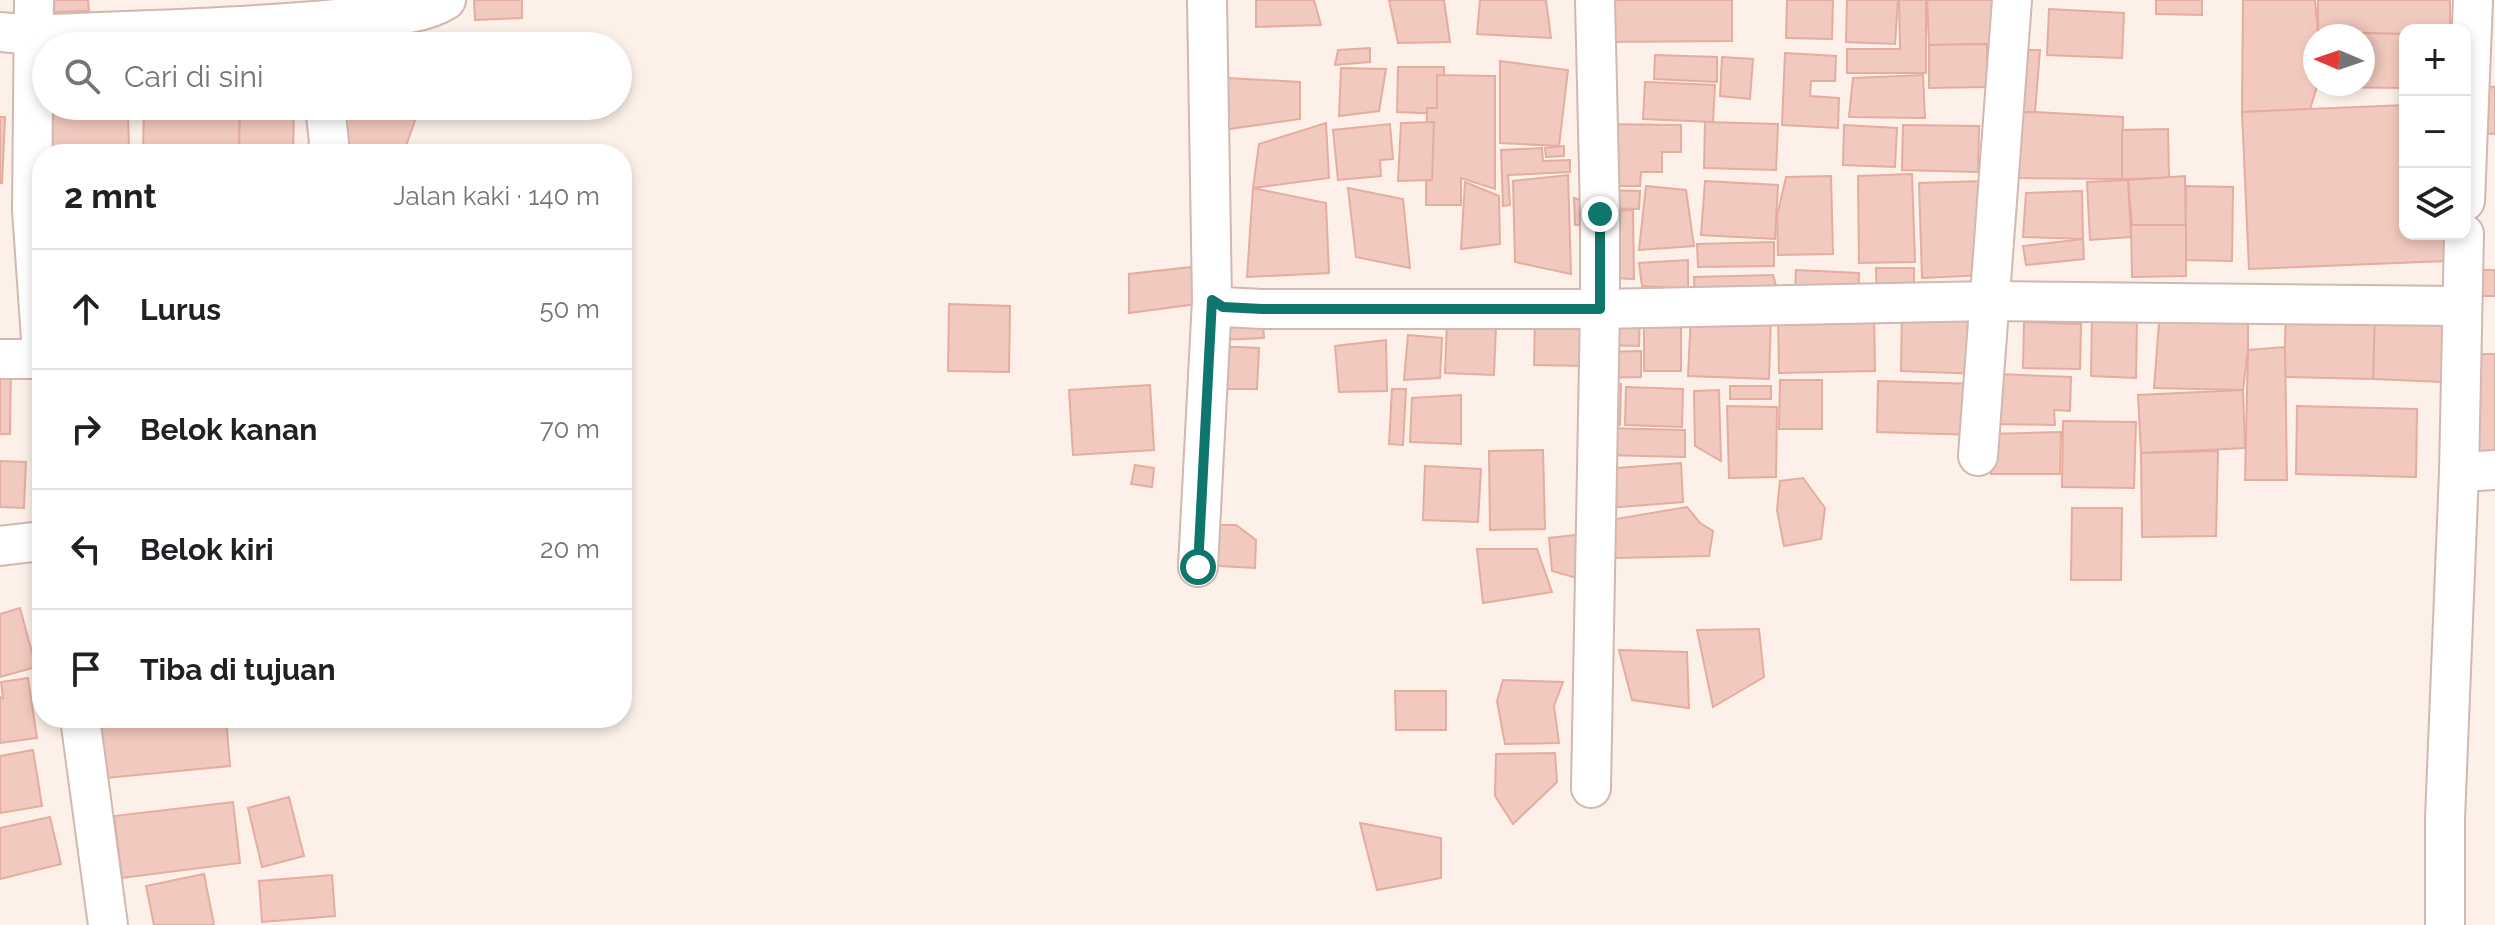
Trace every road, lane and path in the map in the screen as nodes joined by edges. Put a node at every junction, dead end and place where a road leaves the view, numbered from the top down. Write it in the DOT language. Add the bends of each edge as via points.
graph roads {
  1 [pos="446,0"];
  2 [pos="1207,0"];
  3 [pos="1595,0"];
  4 [pos="2012,0"];
  5 [pos="2473,0"];
  6 [pos="22,22"];
  7 [pos="315,23"];
  8 [pos="327,120"];
  9 [pos="329,144"];
  10 [pos="2466,168"];
  11 [pos="25,209"];
  12 [pos="2464,240"];
  13 [pos="32,270"];
  14 [pos="1212,300"];
  15 [pos="1991,301"];
  16 [pos="2461,306"];
  17 [pos="1600,309"];
  18 [pos="32,357"];
  19 [pos="0,359"];
  20 [pos="1978,456"];
  21 [pos="2477,471"];
  22 [pos="32,542"];
  23 [pos="0,546"];
  24 [pos="1198,567"];
  25 [pos="81,728"];
  26 [pos="1591,788"];
  27 [pos="108,925"];
  28 [pos="2445,925"];
  1 -- 7 [label="street" via="416,12"];
  2 -- 14 [label="street"];
  3 -- 17 [label="street"];
  4 -- 15 [label="street"];
  5 -- 10 [label="street"];
  6 -- 7 [label="street"];
  6 -- 11 [label="street"];
  8 -- 9 [label="street"];
  11 -- 13 [label="street"];
  12 -- 16 [label="street"];
  14 -- 17 [label="street" via="1223,307 1262,309"];
  14 -- 24 [label="street"];
  15 -- 16 [label="street"];
  15 -- 17 [label="street"];
  15 -- 20 [label="street"];
  16 -- 21 [label="street"];
  17 -- 26 [label="street"];
  18 -- 19 [label="street"];
  21 -- 28 [label="street" via="2445,819"];
  22 -- 23 [label="street"];
  25 -- 27 [label="street"];
}
